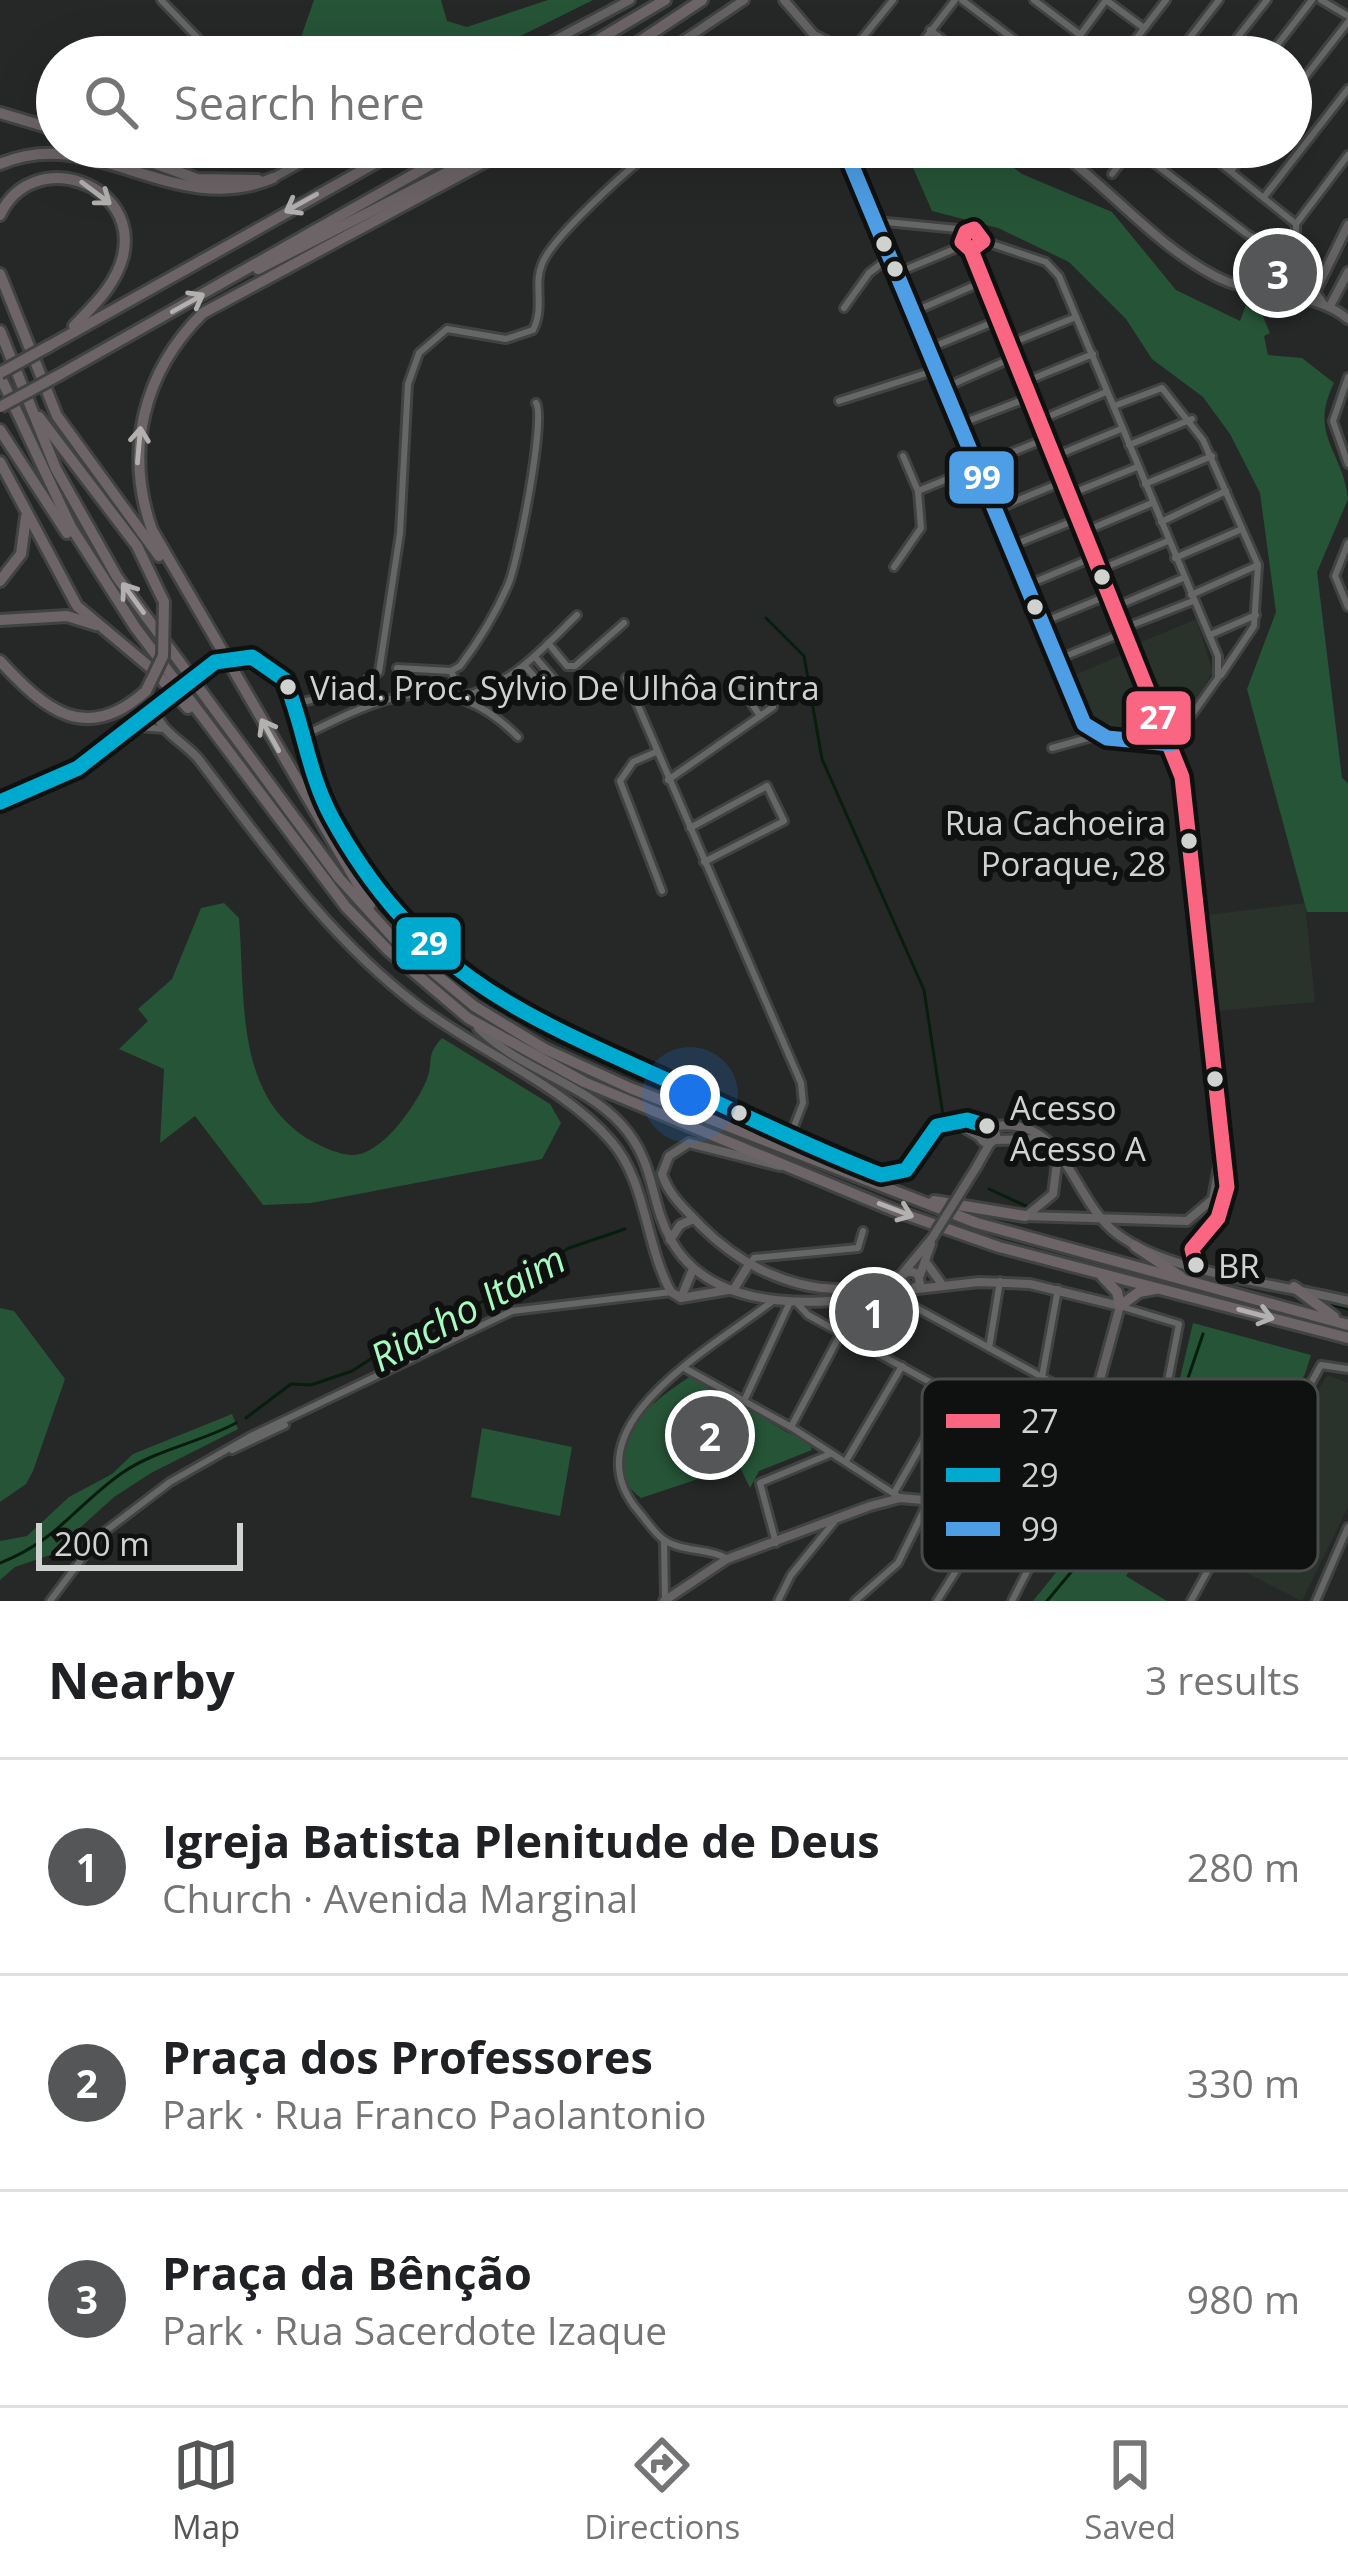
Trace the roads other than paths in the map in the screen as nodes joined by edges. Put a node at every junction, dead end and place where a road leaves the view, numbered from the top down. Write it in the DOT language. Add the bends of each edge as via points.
graph roads {
  1 [pos="160,0"];
  2 [pos="630,0"];
  3 [pos="665,0"];
  4 [pos="702,0"];
  5 [pos="744,0"];
  6 [pos="784,0"];
  7 [pos="893,0"];
  8 [pos="958,0"];
  9 [pos="1034,0"];
  10 [pos="1106,0"];
  11 [pos="1166,0"];
  12 [pos="1219,0"];
  13 [pos="1267,0"];
  14 [pos="1317,0"];
  15 [pos="1330,3"];
  16 [pos="1348,19"];
  17 [pos="1144,28"];
  18 [pos="930,30"];
  19 [pos="1080,35"];
  20 [pos="196,36"];
  21 [pos="562,36"];
  22 [pos="604,36"];
  23 [pos="648,36"];
  24 [pos="690,36"];
  25 [pos="818,36"];
  26 [pos="867,36"];
  27 [pos="926,36"];
  28 [pos="938,36"];
  29 [pos="1008,36"];
  30 [pos="1138,36"];
  31 [pos="1191,36"];
  32 [pos="1239,36"];
  33 [pos="1286,36"];
  34 [pos="1312,67"];
  35 [pos="1348,89"];
  36 [pos="0,113"];
  37 [pos="36,124"];
  38 [pos="1312,135"];
  39 [pos="36,153"];
  40 [pos="1348,155"];
  41 [pos="0,164"];
  42 [pos="116,168"];
  43 [pos="167,168"];
  44 [pos="291,168"];
  45 [pos="367,168"];
  46 [pos="425,168"];
  47 [pos="457,168"];
  48 [pos="472,168"];
  49 [pos="630,168"];
  50 [pos="853,168"];
  51 [pos="1079,168"];
  52 [pos="1117,168"];
  53 [pos="1161,168"];
  54 [pos="1227,168"];
  55 [pos="1233,168"];
  56 [pos="1287,168"];
  57 [pos="1231,171"];
  58 [pos="1112,174"];
  59 [pos="273,178"];
  60 [pos="1264,197"];
  61 [pos="0,215"];
  62 [pos="875,221"];
  63 [pos="1296,224"];
  64 [pos="1348,225"];
  65 [pos="947,229"];
  66 [pos="968,230"];
  67 [pos="983,241"];
  68 [pos="966,244"];
  69 [pos="890,257"];
  70 [pos="1296,262"];
  71 [pos="243,272"];
  72 [pos="1348,272"];
  73 [pos="897,273"];
  74 [pos="0,274"];
  75 [pos="982,283"];
  76 [pos="1315,292"];
  77 [pos="1327,305"];
  78 [pos="844,308"];
  79 [pos="913,313"];
  80 [pos="1077,316"];
  81 [pos="1348,319"];
  82 [pos="996,321"];
  83 [pos="0,331"];
  84 [pos="63,338"];
  85 [pos="1007,345"];
  86 [pos="928,349"];
  87 [pos="1093,354"];
  88 [pos="1012,358"];
  89 [pos="936,370"];
  90 [pos="0,375"];
  91 [pos="1348,377"];
  92 [pos="1022,382"];
  93 [pos="944,388"];
  94 [pos="22,392"];
  95 [pos="1108,392"];
  96 [pos="1028,398"];
  97 [pos="838,401"];
  98 [pos="536,403"];
  99 [pos="1113,406"];
  100 [pos="0,407"];
  101 [pos="1192,419"];
  102 [pos="1038,421"];
  103 [pos="960,424"];
  104 [pos="1122,428"];
  105 [pos="0,430"];
  106 [pos="1045,439"];
  107 [pos="1129,445"];
  108 [pos="903,456"];
  109 [pos="1212,456"];
  110 [pos="1053,458"];
  111 [pos="0,462"];
  112 [pos="1348,464"];
  113 [pos="980,466"];
  114 [pos="1138,467"];
  115 [pos="1062,482"];
  116 [pos="1145,484"];
  117 [pos="918,491"];
  118 [pos="1226,491"];
  119 [pos="1068,495"];
  120 [pos="1153,502"];
  121 [pos="997,509"];
  122 [pos="26,513"];
  123 [pos="1078,519"];
  124 [pos="1161,522"];
  125 [pos="1242,529"];
  126 [pos="1083,532"];
  127 [pos="1168,542"];
  128 [pos="1348,544"];
  129 [pos="1011,547"];
  130 [pos="1094,557"];
  131 [pos="1175,558"];
  132 [pos="1258,565"];
  133 [pos="894,567"];
  134 [pos="1099,570"];
  135 [pos="98,574"];
  136 [pos="1336,576"];
  137 [pos="1183,578"];
  138 [pos="0,581"];
  139 [pos="1025,586"];
  140 [pos="1348,586"];
  141 [pos="185,593"];
  142 [pos="1109,595"];
  143 [pos="1192,598"];
  144 [pos="1114,607"];
  145 [pos="1348,607"];
  146 [pos="1258,614"];
  147 [pos="577,615"];
  148 [pos="0,620"];
  149 [pos="624,623"];
  150 [pos="1041,623"];
  151 [pos="99,626"];
  152 [pos="1125,630"];
  153 [pos="1210,635"];
  154 [pos="548,643"];
  155 [pos="534,656"];
  156 [pos="1056,660"];
  157 [pos="0,661"];
  158 [pos="525,666"];
  159 [pos="398,668"];
  160 [pos="451,671"];
  161 [pos="626,678"];
  162 [pos="1218,678"];
  163 [pos="560,686"];
  164 [pos="740,686"];
  165 [pos="549,694"];
  166 [pos="463,696"];
  167 [pos="295,704"];
  168 [pos="159,705"];
  169 [pos="773,707"];
  170 [pos="760,716"];
  171 [pos="134,727"];
  172 [pos="164,729"];
  173 [pos="1099,735"];
  174 [pos="301,736"];
  175 [pos="518,737"];
  176 [pos="1171,744"];
  177 [pos="1052,748"];
  178 [pos="656,752"];
  179 [pos="243,773"];
  180 [pos="668,780"];
  181 [pos="0,802"];
  182 [pos="690,828"];
  183 [pos="704,862"];
  184 [pos="662,891"];
  185 [pos="397,941"];
  186 [pos="468,1018"];
  187 [pos="954,1121"];
  188 [pos="988,1127"];
  189 [pos="789,1138"];
  190 [pos="987,1140"];
  191 [pos="1221,1154"];
  192 [pos="788,1165"];
  193 [pos="896,1191"];
  194 [pos="1025,1216"];
  195 [pos="694,1219"];
  196 [pos="1101,1220"];
  197 [pos="1119,1220"];
  198 [pos="863,1231"];
  199 [pos="934,1236"];
  200 [pos="670,1240"];
  201 [pos="1132,1244"];
  202 [pos="925,1260"];
  203 [pos="909,1264"];
  204 [pos="1196,1265"];
  205 [pos="748,1266"];
  206 [pos="692,1268"];
  207 [pos="1096,1271"];
  208 [pos="902,1276"];
  209 [pos="1184,1279"];
  210 [pos="1000,1281"];
  211 [pos="881,1282"];
  212 [pos="943,1284"];
  213 [pos="914,1285"];
  214 [pos="1165,1288"];
  215 [pos="734,1289"];
  216 [pos="1058,1289"];
  217 [pos="1299,1291"];
  218 [pos="670,1292"];
  219 [pos="889,1294"];
  220 [pos="681,1298"];
  221 [pos="774,1300"];
  222 [pos="819,1301"];
  223 [pos="1348,1301"];
  224 [pos="792,1302"];
  225 [pos="910,1305"];
  226 [pos="1120,1306"];
  227 [pos="824,1323"];
  228 [pos="1345,1324"];
  229 [pos="842,1333"];
  230 [pos="1348,1338"];
  231 [pos="989,1348"];
  232 [pos="902,1365"];
  233 [pos="686,1369"];
  234 [pos="1348,1369"];
  235 [pos="1042,1377"];
  236 [pos="926,1379"];
  237 [pos="1046,1379"];
  238 [pos="1100,1379"];
  239 [pos="1168,1379"];
  240 [pos="1314,1379"];
  241 [pos="744,1401"];
  242 [pos="791,1427"];
  243 [pos="922,1448"];
  244 [pos="832,1453"];
  245 [pos="846,1461"];
  246 [pos="897,1496"];
  247 [pos="922,1499"];
  248 [pos="922,1514"];
  249 [pos="834,1522"];
  250 [pos="1348,1528"];
  251 [pos="664,1540"];
  252 [pos="776,1543"];
  253 [pos="727,1559"];
  254 [pos="956,1571"];
  255 [pos="1027,1571"];
  256 [pos="1208,1571"];
  257 [pos="675,1591"];
  258 [pos="665,1600"];
  259 [pos="50,1601"];
  260 [pos="686,1601"];
  261 [pos="778,1601"];
  262 [pos="855,1601"];
  263 [pos="937,1601"];
  264 [pos="1012,1601"];
  265 [pos="1191,1601"];
  266 [pos="1316,1601"];
  1 -- 20 [label="street"];
  2 -- 21 [label="main road"];
  3 -- 22 [label="highway"];
  4 -- 23 [label="highway"];
  5 -- 24 [label="main road"];
  6 -- 25 [label="main road"];
  7 -- 26 [label="street"];
  8 -- 18 [label="street"];
  8 -- 29 [label="street"];
  9 -- 19 [label="street"];
  10 -- 17 [label="street"];
  10 -- 19 [label="street"];
  11 -- 17 [label="street"];
  12 -- 31 [label="street"];
  13 -- 32 [label="street"];
  14 -- 15 [label="street"];
  14 -- 33 [label="street"];
  15 -- 16 [label="street"];
  16 -- 34 [label="street"];
  17 -- 30 [label="street"];
  18 -- 27 [label="street"];
  18 -- 28 [label="street"];
  35 -- 38 [label="street"];
  36 -- 37 [label="highway"];
  39 -- 41 [label="highway"];
  40 -- 63 [label="street"];
  42 -- 59 [label="highway" via="227,193"];
  43 -- 59 [label="highway" via="197,179"];
  44 -- 59 [label="main road"];
  45 -- 84 [label="highway, one-way"];
  46 -- 71 [label="highway"];
  47 -- 71 [label="highway" via="278,263"];
  141 -- 48 [label="highway, one-way" via="152,530 137,457 152,387 190,326 214,305"];
  49 -- 167 [label="street" via="550,250 533,330 506,339 447,329 419,353 406,401 400,533 379,672 353,689"];
  50 -- 62 [label="main road"];
  51 -- 77 [label="main road" via="1201,268 1254,292"];
  52 -- 58 [label="street"];
  53 -- 70 [label="street"];
  54 -- 57 [label="street"];
  55 -- 57 [label="street"];
  56 -- 60 [label="street"];
  57 -- 60 [label="street"];
  60 -- 63 [label="street"];
  61 -- 84 [label="highway, one-way" via="21,190 58,176 87,183 115,207 123,258 104,294"];
  62 -- 65 [label="street"];
  62 -- 69 [label="main road"];
  63 -- 70 [label="street"];
  64 -- 76 [label="main road"];
  65 -- 66 [label="street"];
  65 -- 68 [label="street"];
  66 -- 67 [label="street"];
  66 -- 68 [label="street"];
  67 -- 68 [label="street"];
  67 -- 80 [label="street" via="1046,262"];
  68 -- 73 [label="street"];
  68 -- 75 [label="main road"];
  69 -- 73 [label="main road"];
  69 -- 78 [label="street"];
  70 -- 76 [label="street"];
  100 -- 71 [label="highway, one-way, bridge"];
  72 -- 77 [label="main road"];
  73 -- 79 [label="main road"];
  74 -- 141 [label="highway" via="64,428"];
  75 -- 79 [label="street"];
  75 -- 82 [label="main road"];
  76 -- 77 [label="street"];
  77 -- 81 [label="main road"];
  79 -- 86 [label="main road"];
  80 -- 85 [label="street"];
  80 -- 87 [label="street"];
  82 -- 85 [label="main road"];
  82 -- 86 [label="street"];
  83 -- 94 [label="highway"];
  84 -- 90 [label="highway, bridge"];
  85 -- 88 [label="main road"];
  86 -- 89 [label="main road"];
  87 -- 92 [label="street"];
  87 -- 95 [label="street"];
  88 -- 92 [label="main road"];
  88 -- 93 [label="street"];
  89 -- 93 [label="main road"];
  89 -- 97 [label="street"];
  90 -- 135 [label="highway"];
  91 -- 112 [label="street" via="1333,421"];
  92 -- 96 [label="main road"];
  93 -- 103 [label="main road"];
  94 -- 157 [label="highway, bridge" via="137,546 164,602 163,656 146,691 126,709 84,719 40,703"];
  185 -- 94 [label="highway, one-way" via="339,878 117,577"];
  95 -- 99 [label="street"];
  95 -- 102 [label="street"];
  96 -- 102 [label="main road"];
  96 -- 103 [label="street"];
  98 -- 160 [label="street" via="542,412 514,570"];
  99 -- 101 [label="street" via="1166,389"];
  99 -- 104 [label="street"];
  101 -- 107 [label="street"];
  101 -- 109 [label="street"];
  102 -- 106 [label="main road"];
  103 -- 113 [label="main road"];
  104 -- 107 [label="street"];
  104 -- 110 [label="street"];
  105 -- 135 [label="highway"];
  106 -- 110 [label="main road"];
  106 -- 113 [label="street"];
  107 -- 114 [label="street"];
  108 -- 117 [label="street"];
  109 -- 116 [label="street"];
  109 -- 118 [label="street"];
  110 -- 115 [label="main road"];
  111 -- 122 [label="highway"];
  113 -- 117 [label="street"];
  113 -- 121 [label="main road"];
  114 -- 116 [label="street"];
  114 -- 119 [label="street"];
  115 -- 119 [label="main road"];
  115 -- 121 [label="street"];
  116 -- 120 [label="street"];
  117 -- 133 [label="street" via="921,526"];
  118 -- 124 [label="street"];
  118 -- 125 [label="street"];
  119 -- 123 [label="main road"];
  120 -- 124 [label="street"];
  120 -- 126 [label="street"];
  121 -- 129 [label="main road"];
  122 -- 138 [label="highway" via="21,554"];
  122 -- 151 [label="highway" via="66,592"];
  123 -- 126 [label="main road"];
  123 -- 129 [label="street"];
  124 -- 127 [label="street"];
  125 -- 131 [label="street"];
  125 -- 132 [label="street"];
  126 -- 130 [label="main road"];
  127 -- 131 [label="street"];
  127 -- 134 [label="street"];
  128 -- 136 [label="street"];
  129 -- 139 [label="main road"];
  130 -- 134 [label="main road"];
  130 -- 139 [label="street"];
  131 -- 137 [label="street"];
  132 -- 143 [label="street"];
  132 -- 146 [label="street"];
  134 -- 142 [label="main road"];
  135 -- 179 [label="highway"];
  136 -- 140 [label="street"];
  136 -- 145 [label="street"];
  137 -- 143 [label="street"];
  137 -- 144 [label="street"];
  139 -- 150 [label="main road"];
  185 -- 141 [label="highway, one-way" via="324,833"];
  142 -- 144 [label="main road"];
  142 -- 150 [label="street"];
  143 -- 152 [label="street"];
  143 -- 153 [label="street"];
  144 -- 152 [label="main road"];
  146 -- 153 [label="street"];
  146 -- 162 [label="street" via="1249,640"];
  147 -- 154 [label="street"];
  148 -- 151 [label="highway" via="67,616"];
  149 -- 154 [label="street" via="575,667"];
  150 -- 156 [label="main road"];
  151 -- 179 [label="highway" via="163,679"];
  152 -- 156 [label="street"];
  152 -- 176 [label="main road"];
  153 -- 162 [label="street"];
  154 -- 155 [label="street"];
  155 -- 158 [label="street"];
  155 -- 163 [label="street"];
  156 -- 173 [label="main road" via="1084,724"];
  158 -- 165 [label="street"];
  158 -- 166 [label="street"];
  159 -- 160 [label="street"];
  160 -- 166 [label="street"];
  161 -- 178 [label="street"];
  162 -- 176 [label="street"];
  164 -- 170 [label="street"];
  166 -- 174 [label="street" via="391,696"];
  166 -- 175 [label="street"];
  167 -- 168 [label="main road, bridge" via="277,670 234,657 215,662"];
  167 -- 174 [label="main road"];
  168 -- 171 [label="street"];
  168 -- 172 [label="main road"];
  169 -- 170 [label="street"];
  170 -- 180 [label="street"];
  171 -- 172 [label="street"];
  171 -- 181 [label="street" via="78,768"];
  172 -- 218 [label="main road" via="196,756 350,947 415,1004 610,1140 631,1171"];
  173 -- 176 [label="main road"];
  173 -- 177 [label="street"];
  174 -- 189 [label="main road" via="313,781 362,867 458,971 540,1024"];
  176 -- 191 [label="main road" via="1186,794"];
  178 -- 180 [label="street"];
  178 -- 184 [label="street" via="633,762 620,782"];
  179 -- 186 [label="highway" via="346,907"];
  180 -- 182 [label="street"];
  182 -- 183 [label="street"];
  182 -- 183 [label="street" via="767,786 784,820"];
  183 -- 189 [label="street" via="801,1083 803,1103"];
  185 -- 193 [label="highway" via="474,1006 545,1049"];
  186 -- 192 [label="highway" via="572,1076"];
  186 -- 200 [label="main road" via="495,1046 626,1130 654,1177"];
  187 -- 188 [label="main road"];
  187 -- 189 [label="main road" via="930,1132 896,1175"];
  187 -- 190 [label="main road"];
  188 -- 190 [label="main road"];
  188 -- 190 [label="main road"];
  188 -- 196 [label="main road" via="1046,1136"];
  190 -- 194 [label="main road" via="1029,1137 1054,1156 1054,1195"];
  190 -- 199 [label="main road, bridge"];
  191 -- 197 [label="main road" via="1213,1198 1196,1216"];
  191 -- 204 [label="main road" via="1227,1197 1192,1249"];
  192 -- 195 [label="main road" via="681,1145 662,1174"];
  192 -- 207 [label="highway, one-way" via="957,1232"];
  193 -- 194 [label="highway"];
  193 -- 209 [label="highway" via="1002,1232"];
  194 -- 196 [label="main road"];
  195 -- 200 [label="main road"];
  195 -- 205 [label="main road"];
  196 -- 197 [label="main road"];
  196 -- 201 [label="main road"];
  197 -- 201 [label="main road"];
  198 -- 205 [label="street" via="858,1249 754,1258"];
  199 -- 202 [label="main road"];
  199 -- 203 [label="main road"];
  200 -- 206 [label="main road"];
  201 -- 204 [label="main road"];
  201 -- 209 [label="highway"];
  202 -- 212 [label="main road"];
  202 -- 213 [label="main road"];
  203 -- 208 [label="main road"];
  203 -- 211 [label="main road"];
  204 -- 217 [label="main road"];
  205 -- 211 [label="main road" via="808,1287"];
  205 -- 215 [label="main road"];
  206 -- 215 [label="main road"];
  206 -- 220 [label="main road"];
  207 -- 214 [label="highway"];
  207 -- 226 [label="highway" via="1114,1286"];
  208 -- 211 [label="main road"];
  208 -- 213 [label="main road"];
  208 -- 213 [label="main road" via="913,1271"];
  209 -- 228 [label="highway"];
  210 -- 212 [label="main road"];
  210 -- 216 [label="main road"];
  210 -- 231 [label="street"];
  212 -- 213 [label="main road"];
  213 -- 219 [label="main road"];
  213 -- 225 [label="street"];
  214 -- 226 [label="highway"];
  214 -- 230 [label="highway, one-way"];
  215 -- 220 [label="main road"];
  215 -- 221 [label="main road"];
  216 -- 226 [label="main road"];
  216 -- 235 [label="street"];
  217 -- 223 [label="main road"];
  217 -- 228 [label="highway"];
  218 -- 220 [label="main road"];
  218 -- 259 [label="street" via="512,1311 309,1411 199,1466 99,1536"];
  219 -- 222 [label="main road"];
  219 -- 225 [label="street"];
  221 -- 224 [label="main road"];
  221 -- 233 [label="street"];
  222 -- 224 [label="main road"];
  222 -- 227 [label="street"];
  224 -- 227 [label="street"];
  224 -- 241 [label="street"];
  225 -- 231 [label="street"];
  226 -- 238 [label="main road"];
  226 -- 239 [label="street" via="1179,1324"];
  227 -- 229 [label="street"];
  229 -- 232 [label="street"];
  229 -- 242 [label="street"];
  231 -- 235 [label="street"];
  232 -- 236 [label="street"];
  232 -- 245 [label="street"];
  233 -- 241 [label="street"];
  233 -- 251 [label="street" via="635,1415 616,1448 626,1496"];
  234 -- 240 [label="street" via="1322,1364"];
  235 -- 237 [label="street"];
  241 -- 242 [label="street"];
  242 -- 244 [label="street"];
  243 -- 246 [label="street"];
  244 -- 245 [label="street"];
  244 -- 252 [label="street" via="760,1483"];
  245 -- 246 [label="street"];
  246 -- 247 [label="main road"];
  246 -- 249 [label="main road"];
  248 -- 262 [label="street" via="898,1563"];
  249 -- 252 [label="main road"];
  249 -- 261 [label="street"];
  250 -- 266 [label="street"];
  251 -- 253 [label="street"];
  251 -- 258 [label="street"];
  252 -- 253 [label="main road"];
  253 -- 257 [label="main road"];
  254 -- 263 [label="street"];
  255 -- 264 [label="street"];
  256 -- 265 [label="street"];
  257 -- 258 [label="main road"];
  257 -- 260 [label="street"];
}
